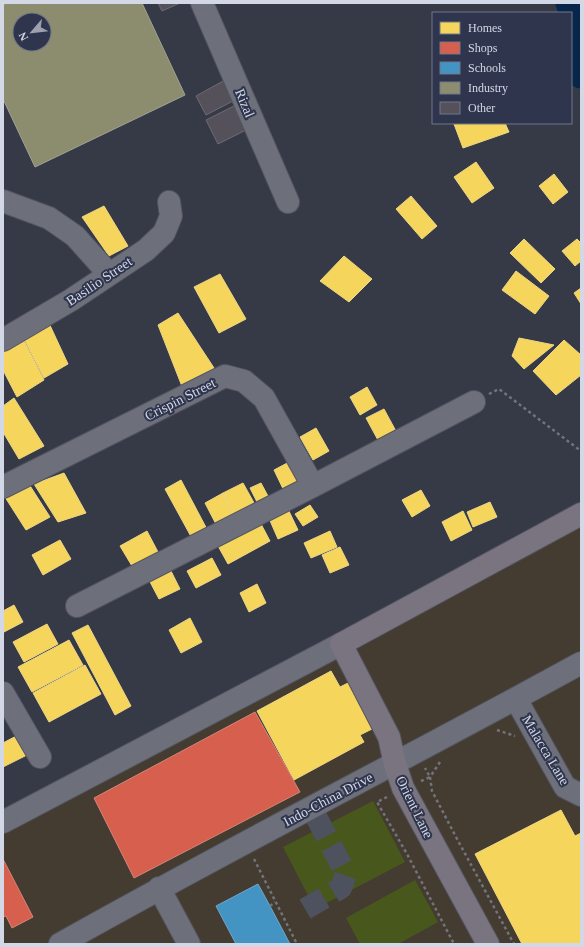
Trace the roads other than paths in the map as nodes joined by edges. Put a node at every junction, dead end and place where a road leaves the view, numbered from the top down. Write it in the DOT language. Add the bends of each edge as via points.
graph roads {
  1 [pos="202,3"];
  2 [pos="3,201"];
  3 [pos="169,202"];
  4 [pos="288,202"];
  5 [pos="109,274"];
  6 [pos="3,340"];
  7 [pos="474,402"];
  8 [pos="313,486"];
  9 [pos="3,487"];
  10 [pos="581,514"];
  11 [pos="77,606"];
  12 [pos="341,644"];
  13 [pos="581,663"];
  14 [pos="3,693"];
  15 [pos="516,698"];
  16 [pos="10,720"];
  17 [pos="40,757"];
  18 [pos="395,764"];
  19 [pos="581,795"];
  20 [pos="3,822"];
  21 [pos="159,888"];
  22 [pos="60,944"];
  23 [pos="188,944"];
  24 [pos="488,944"];
  1 -- 4 [label="street, Rizal"];
  2 -- 5 [label="street" via="49,218 75,236"];
  3 -- 5 [label="street, Basilio Street" via="171,216 164,233 146,250"];
  5 -- 6 [label="street, Basilio Street"];
  7 -- 8 [label="street"];
  8 -- 9 [label="street, Crispin Street" via="264,398 244,380 225,376"];
  8 -- 11 [label="street"];
  10 -- 12 [label="main road"];
  12 -- 18 [label="main road, Orient Lane" via="389,737"];
  12 -- 20 [label="street"];
  13 -- 15 [label="street, Indo-China Drive"];
  14 -- 16 [label="street"];
  15 -- 18 [label="street, Indo-China Drive"];
  15 -- 19 [label="street, Malacca Lane" via="565,787"];
  16 -- 17 [label="street"];
  18 -- 21 [label="street, Indo-China Drive"];
  18 -- 24 [label="main road, Orient Lane" via="403,788"];
  21 -- 22 [label="street, Indo-China Drive"];
  21 -- 23 [label="street"];
}
